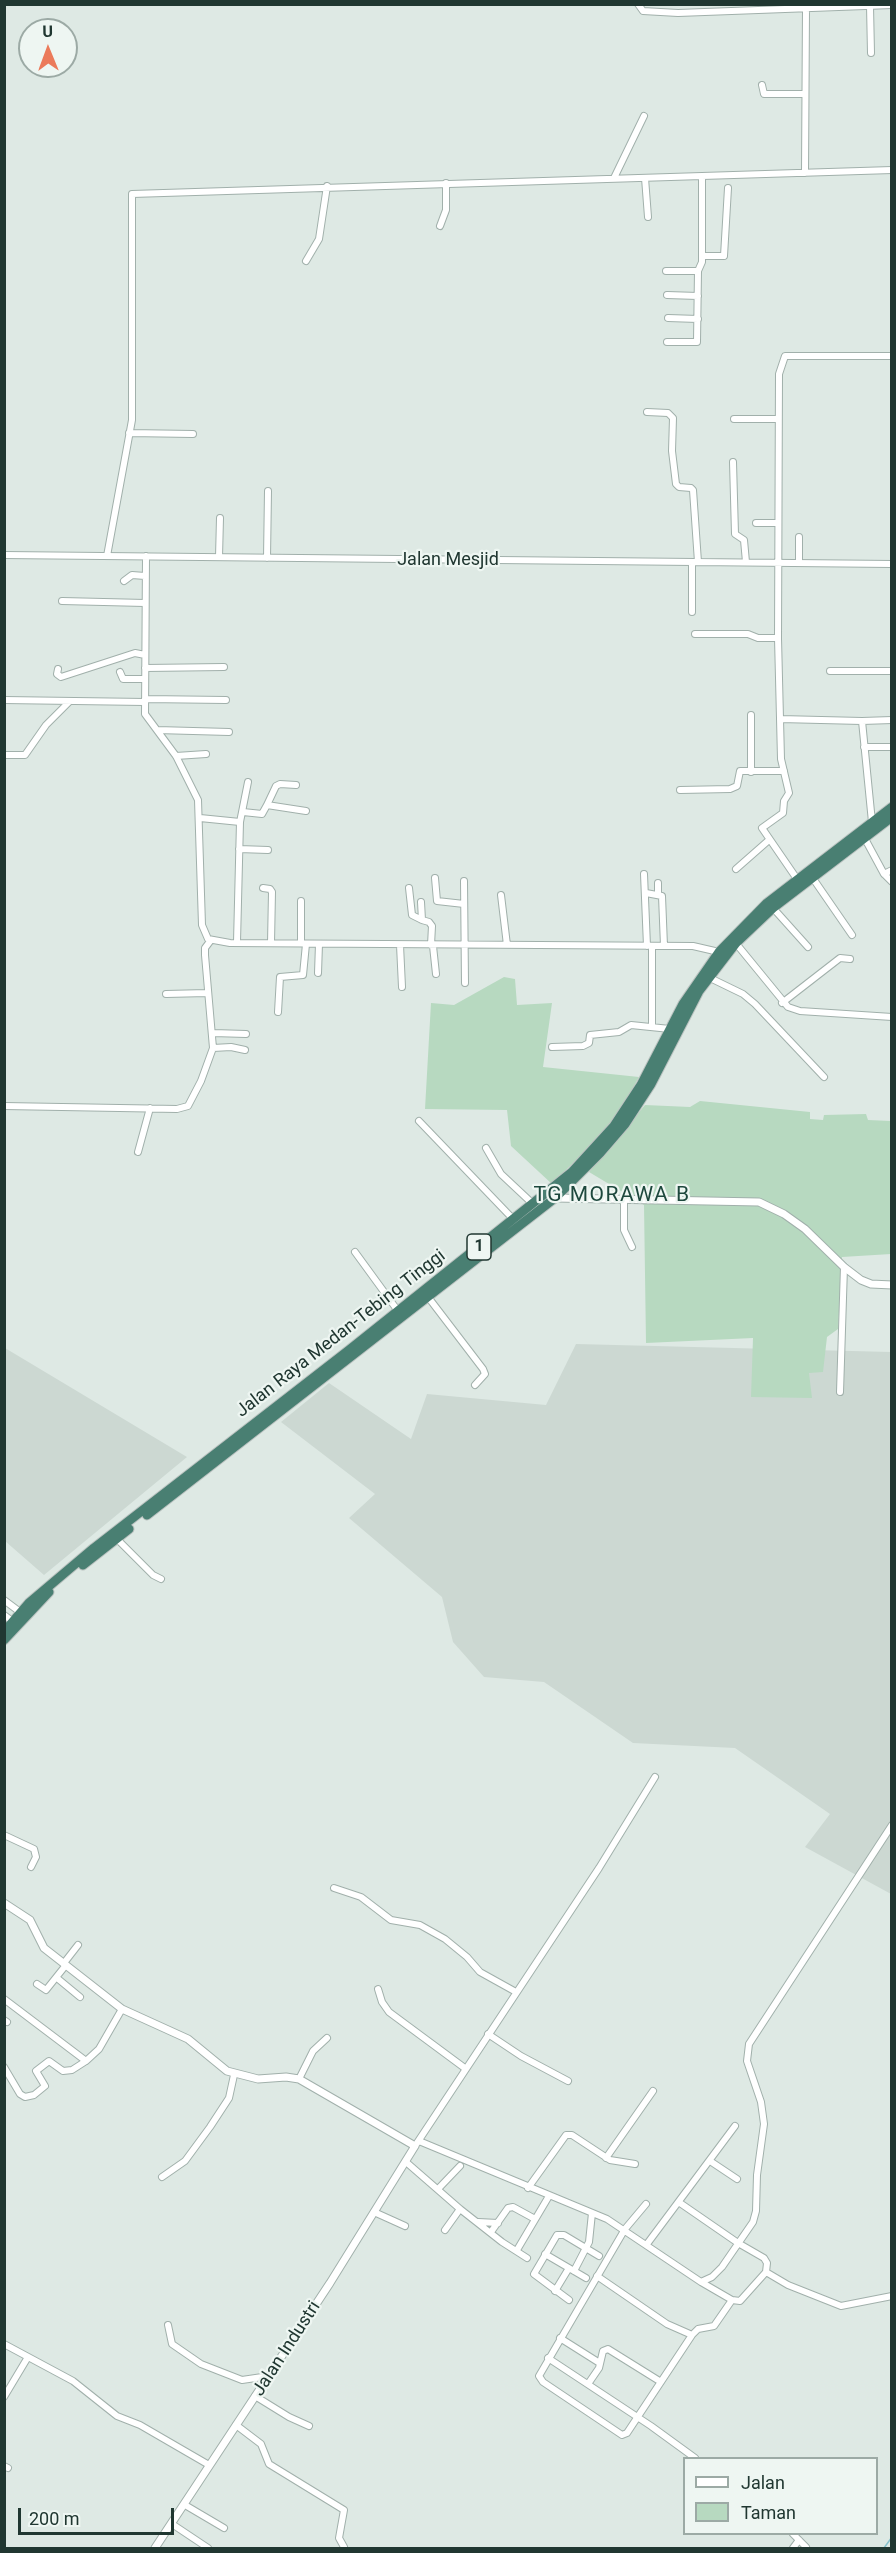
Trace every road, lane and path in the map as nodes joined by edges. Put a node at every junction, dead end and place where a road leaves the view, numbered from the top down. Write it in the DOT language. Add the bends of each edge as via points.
graph roads {
  1 [pos="638,4"];
  2 [pos="891,5"];
  3 [pos="870,6"];
  4 [pos="806,8"];
  5 [pos="871,53"];
  6 [pos="762,85"];
  7 [pos="806,93"];
  8 [pos="644,116"];
  9 [pos="891,170"];
  10 [pos="805,173"];
  11 [pos="702,176"];
  12 [pos="614,178"];
  13 [pos="645,178"];
  14 [pos="446,183"];
  15 [pos="327,186"];
  16 [pos="728,188"];
  17 [pos="648,217"];
  18 [pos="440,225"];
  19 [pos="702,256"];
  20 [pos="306,261"];
  21 [pos="666,271"];
  22 [pos="698,271"];
  23 [pos="667,295"];
  24 [pos="698,296"];
  25 [pos="668,318"];
  26 [pos="698,318"];
  27 [pos="667,342"];
  28 [pos="891,356"];
  29 [pos="648,412"];
  30 [pos="734,419"];
  31 [pos="778,419"];
  32 [pos="129,433"];
  33 [pos="193,434"];
  34 [pos="732,462"];
  35 [pos="268,491"];
  36 [pos="220,518"];
  37 [pos="756,523"];
  38 [pos="778,523"];
  39 [pos="799,537"];
  40 [pos="4,555"];
  41 [pos="107,556"];
  42 [pos="146,556"];
  43 [pos="219,557"];
  44 [pos="267,558"];
  45 [pos="695,562"];
  46 [pos="746,562"];
  47 [pos="778,563"];
  48 [pos="799,563"];
  49 [pos="891,564"];
  50 [pos="145,576"];
  51 [pos="124,581"];
  52 [pos="62,601"];
  53 [pos="145,603"];
  54 [pos="692,612"];
  55 [pos="695,634"];
  56 [pos="778,638"];
  57 [pos="145,655"];
  58 [pos="224,667"];
  59 [pos="145,668"];
  60 [pos="58,669"];
  61 [pos="830,671"];
  62 [pos="891,671"];
  63 [pos="120,672"];
  64 [pos="145,679"];
  65 [pos="4,700"];
  66 [pos="145,700"];
  67 [pos="226,700"];
  68 [pos="69,702"];
  69 [pos="751,716"];
  70 [pos="780,719"];
  71 [pos="891,720"];
  72 [pos="862,721"];
  73 [pos="156,730"];
  74 [pos="229,732"];
  75 [pos="864,747"];
  76 [pos="891,747"];
  77 [pos="206,754"];
  78 [pos="4,755"];
  79 [pos="176,756"];
  80 [pos="784,771"];
  81 [pos="751,772"];
  82 [pos="248,782"];
  83 [pos="296,785"];
  84 [pos="680,790"];
  85 [pos="267,805"];
  86 [pos="891,807"];
  87 [pos="306,811"];
  88 [pos="243,812"];
  89 [pos="891,817"];
  90 [pos="200,818"];
  91 [pos="240,822"];
  92 [pos="872,822"];
  93 [pos="864,837"];
  94 [pos="769,840"];
  95 [pos="239,849"];
  96 [pos="268,850"];
  97 [pos="736,869"];
  98 [pos="891,870"];
  99 [pos="645,874"];
  100 [pos="884,874"];
  101 [pos="812,877"];
  102 [pos="435,878"];
  103 [pos="798,879"];
  104 [pos="464,881"];
  105 [pos="891,882"];
  106 [pos="658,883"];
  107 [pos="263,888"];
  108 [pos="409,888"];
  109 [pos="646,893"];
  110 [pos="658,894"];
  111 [pos="501,895"];
  112 [pos="301,902"];
  113 [pos="421,902"];
  114 [pos="464,904"];
  115 [pos="773,908"];
  116 [pos="422,920"];
  117 [pos="852,934"];
  118 [pos="211,940"];
  119 [pos="733,941"];
  120 [pos="237,942"];
  121 [pos="271,943"];
  122 [pos="303,943"];
  123 [pos="319,944"];
  124 [pos="400,945"];
  125 [pos="507,945"];
  126 [pos="432,946"];
  127 [pos="465,946"];
  128 [pos="650,946"];
  129 [pos="664,946"];
  130 [pos="808,947"];
  131 [pos="719,952"];
  132 [pos="850,959"];
  133 [pos="318,974"];
  134 [pos="436,974"];
  135 [pos="708,978"];
  136 [pos="465,983"];
  137 [pos="402,987"];
  138 [pos="207,993"];
  139 [pos="166,994"];
  140 [pos="782,1003"];
  141 [pos="278,1012"];
  142 [pos="891,1017"];
  143 [pos="652,1027"];
  144 [pos="670,1029"];
  145 [pos="213,1033"];
  146 [pos="246,1034"];
  147 [pos="552,1047"];
  148 [pos="213,1048"];
  149 [pos="245,1050"];
  150 [pos="824,1077"];
  151 [pos="4,1106"];
  152 [pos="150,1108"];
  153 [pos="419,1121"];
  154 [pos="486,1148"];
  155 [pos="138,1152"];
  156 [pos="555,1198"];
  157 [pos="624,1200"];
  158 [pos="533,1204"];
  159 [pos="514,1220"];
  160 [pos="632,1247"];
  161 [pos="355,1252"];
  162 [pos="844,1267"];
  163 [pos="891,1285"];
  164 [pos="428,1297"];
  165 [pos="398,1311"];
  166 [pos="475,1384"];
  167 [pos="840,1392"];
  168 [pos="117,1539"];
  169 [pos="161,1579"];
  170 [pos="4,1600"];
  171 [pos="20,1612"];
  172 [pos="8,1618"];
  173 [pos="4,1632"];
  174 [pos="4,1640"];
  175 [pos="655,1777"];
  176 [pos="891,1825"];
  177 [pos="4,1835"];
  178 [pos="31,1867"];
  179 [pos="334,1888"];
  180 [pos="4,1903"];
  181 [pos="78,1945"];
  182 [pos="65,1964"];
  183 [pos="57,1978"];
  184 [pos="37,1984"];
  185 [pos="378,1989"];
  186 [pos="516,1992"];
  187 [pos="80,1997"];
  188 [pos="4,1999"];
  189 [pos="122,2009"];
  190 [pos="488,2034"];
  191 [pos="327,2038"];
  192 [pos="86,2061"];
  193 [pos="4,2067"];
  194 [pos="466,2068"];
  195 [pos="234,2075"];
  196 [pos="298,2079"];
  197 [pos="568,2081"];
  198 [pos="653,2091"];
  199 [pos="735,2126"];
  200 [pos="417,2144"];
  201 [pos="606,2158"];
  202 [pos="406,2162"];
  203 [pos="710,2162"];
  204 [pos="635,2164"];
  205 [pos="459,2166"];
  206 [pos="162,2177"];
  207 [pos="737,2179"];
  208 [pos="438,2188"];
  209 [pos="528,2188"];
  210 [pos="549,2196"];
  211 [pos="680,2203"];
  212 [pos="646,2204"];
  213 [pos="460,2209"];
  214 [pos="374,2212"];
  215 [pos="592,2213"];
  216 [pos="535,2219"];
  217 [pos="477,2222"];
  218 [pos="498,2223"];
  219 [pos="405,2226"];
  220 [pos="625,2229"];
  221 [pos="445,2230"];
  222 [pos="491,2232"];
  223 [pos="738,2243"];
  224 [pos="647,2244"];
  225 [pos="586,2249"];
  226 [pos="517,2250"];
  227 [pos="545,2254"];
  228 [pos="599,2256"];
  229 [pos="527,2258"];
  230 [pos="571,2270"];
  231 [pos="766,2272"];
  232 [pos="597,2276"];
  233 [pos="586,2278"];
  234 [pos="701,2282"];
  235 [pos="555,2290"];
  236 [pos="891,2296"];
  237 [pos="569,2300"];
  238 [pos="732,2300"];
  239 [pos="168,2325"];
  240 [pos="692,2334"];
  241 [pos="560,2338"];
  242 [pos="4,2344"];
  243 [pos="28,2357"];
  244 [pos="548,2358"];
  245 [pos="598,2362"];
  246 [pos="269,2376"];
  247 [pos="661,2382"];
  248 [pos="588,2384"];
  249 [pos="255,2396"];
  250 [pos="4,2397"];
  251 [pos="637,2417"];
  252 [pos="236,2425"];
  253 [pos="309,2427"];
  254 [pos="693,2457"];
  255 [pos="209,2465"];
  256 [pos="185,2505"];
  257 [pos="172,2524"];
  258 [pos="224,2528"];
  259 [pos="794,2535"];
  260 [pos="799,2540"];
  261 [pos="344,2547"];
  262 [pos="806,2547"];
  263 [pos="155,2548"];
  264 [pos="208,2548"];
  265 [pos="794,2548"];
  1 -- 4 [label="street" via="643,11 670,13"];
  2 -- 3 [label="street"];
  3 -- 4 [label="street"];
  3 -- 5 [label="street"];
  4 -- 7 [label="street"];
  6 -- 7 [label="street" via="764,94"];
  7 -- 10 [label="street"];
  8 -- 12 [label="street"];
  9 -- 10 [label="street"];
  10 -- 11 [label="street"];
  11 -- 13 [label="street"];
  11 -- 19 [label="street"];
  12 -- 13 [label="street"];
  12 -- 14 [label="street"];
  13 -- 17 [label="street"];
  14 -- 15 [label="street"];
  14 -- 18 [label="street" via="446,210"];
  15 -- 20 [label="street" via="319,239"];
  15 -- 32 [label="street" via="132,194"];
  16 -- 19 [label="street" via="724,256"];
  19 -- 22 [label="street"];
  21 -- 22 [label="street"];
  22 -- 24 [label="street"];
  23 -- 24 [label="street"];
  24 -- 26 [label="street"];
  25 -- 26 [label="street"];
  26 -- 27 [label="street" via="697,342"];
  28 -- 31 [label="street" via="785,356 778,374"];
  29 -- 45 [label="street" via="668,413 673,418 676,484 693,490"];
  30 -- 31 [label="street"];
  31 -- 38 [label="street"];
  32 -- 33 [label="street"];
  32 -- 41 [label="street"];
  34 -- 46 [label="street" via="735,534 744,540"];
  35 -- 44 [label="street"];
  36 -- 43 [label="street"];
  37 -- 38 [label="street"];
  38 -- 47 [label="street"];
  39 -- 48 [label="street"];
  40 -- 41 [label="street, Jalan Mesjid"];
  41 -- 42 [label="street, Jalan Mesjid"];
  42 -- 43 [label="street, Jalan Mesjid"];
  42 -- 50 [label="street"];
  43 -- 44 [label="street, Jalan Mesjid"];
  44 -- 45 [label="street, Jalan Mesjid"];
  45 -- 46 [label="street, Jalan Mesjid"];
  45 -- 54 [label="street"];
  46 -- 47 [label="street, Jalan Mesjid"];
  47 -- 48 [label="street, Jalan Mesjid"];
  47 -- 56 [label="street"];
  48 -- 49 [label="street, Jalan Mesjid"];
  50 -- 51 [label="street" via="132,575"];
  50 -- 53 [label="street"];
  52 -- 53 [label="street"];
  53 -- 57 [label="street"];
  55 -- 56 [label="street"];
  56 -- 70 [label="street"];
  57 -- 59 [label="street"];
  57 -- 60 [label="street" via="135,653 61,677"];
  58 -- 59 [label="street"];
  59 -- 64 [label="street"];
  61 -- 62 [label="street"];
  63 -- 64 [label="street" via="123,679"];
  64 -- 66 [label="street"];
  65 -- 68 [label="street"];
  66 -- 67 [label="street"];
  66 -- 68 [label="street"];
  66 -- 73 [label="street" via="146,714"];
  68 -- 78 [label="street" via="46,724 25,754"];
  69 -- 81 [label="street"];
  70 -- 72 [label="street"];
  70 -- 80 [label="street"];
  71 -- 72 [label="street"];
  72 -- 75 [label="street"];
  73 -- 74 [label="street"];
  73 -- 79 [label="street"];
  75 -- 76 [label="street"];
  75 -- 92 [label="street"];
  77 -- 79 [label="street"];
  79 -- 90 [label="street" via="198,800"];
  80 -- 81 [label="street"];
  80 -- 94 [label="street" via="789,795 783,813 763,826"];
  81 -- 84 [label="street" via="739,772 734,788"];
  82 -- 88 [label="street"];
  83 -- 85 [label="street" via="276,786"];
  85 -- 87 [label="street"];
  85 -- 88 [label="street" via="262,814"];
  86 -- 92 [label="highway, Jalan Raya Medan-Tebing Tinggi / 1"];
  88 -- 91 [label="street"];
  89 -- 93 [label="highway, Jalan Raya Medan-Tebing Tinggi / 1"];
  90 -- 91 [label="street"];
  90 -- 118 [label="street" via="202,925"];
  91 -- 95 [label="street"];
  92 -- 103 [label="highway, Jalan Raya Medan-Tebing Tinggi / 1"];
  93 -- 100 [label="street"];
  93 -- 101 [label="highway, Jalan Raya Medan-Tebing Tinggi / 1"];
  94 -- 97 [label="street"];
  94 -- 103 [label="street"];
  95 -- 96 [label="street"];
  95 -- 120 [label="street"];
  98 -- 100 [label="street"];
  99 -- 109 [label="street"];
  100 -- 105 [label="street"];
  101 -- 115 [label="highway, Jalan Raya Medan-Tebing Tinggi / 1"];
  101 -- 117 [label="street"];
  102 -- 114 [label="street" via="437,901"];
  103 -- 119 [label="highway, Jalan Raya Medan-Tebing Tinggi / 1" via="767,903"];
  104 -- 114 [label="street"];
  106 -- 110 [label="street"];
  107 -- 121 [label="street" via="272,892"];
  108 -- 116 [label="street" via="412,915"];
  109 -- 110 [label="street"];
  109 -- 128 [label="street"];
  110 -- 129 [label="street" via="663,896"];
  111 -- 125 [label="street"];
  112 -- 122 [label="street"];
  113 -- 116 [label="street"];
  114 -- 127 [label="street"];
  115 -- 119 [label="highway, Jalan Raya Medan-Tebing Tinggi / 1"];
  115 -- 130 [label="street"];
  116 -- 126 [label="street" via="432,926"];
  118 -- 120 [label="street"];
  118 -- 138 [label="street" via="205,952"];
  119 -- 131 [label="highway, Jalan Raya Medan-Tebing Tinggi / 1"];
  119 -- 135 [label="highway, Jalan Raya Medan-Tebing Tinggi / 1"];
  119 -- 140 [label="street"];
  120 -- 121 [label="street"];
  121 -- 122 [label="street"];
  122 -- 123 [label="street"];
  122 -- 141 [label="street" via="303,975 280,977"];
  123 -- 124 [label="street"];
  123 -- 133 [label="street"];
  124 -- 126 [label="street"];
  124 -- 137 [label="street"];
  125 -- 127 [label="street"];
  125 -- 128 [label="street"];
  126 -- 127 [label="street"];
  126 -- 134 [label="street"];
  127 -- 136 [label="street"];
  128 -- 129 [label="street"];
  128 -- 143 [label="street"];
  129 -- 131 [label="street" via="702,947"];
  131 -- 144 [label="highway, Jalan Raya Medan-Tebing Tinggi / 1"];
  132 -- 140 [label="street" via="840,958"];
  135 -- 150 [label="street" via="755,1004"];
  135 -- 156 [label="highway, Jalan Raya Medan-Tebing Tinggi / 1" via="625,1124"];
  138 -- 139 [label="street"];
  138 -- 145 [label="street"];
  140 -- 142 [label="street" via="800,1011"];
  143 -- 144 [label="street"];
  143 -- 147 [label="street" via="631,1025 619,1032 590,1035 589,1043 583,1046"];
  144 -- 158 [label="highway, Jalan Raya Medan-Tebing Tinggi / 1" via="614,1126 572,1172"];
  145 -- 146 [label="street"];
  145 -- 148 [label="street"];
  148 -- 149 [label="street"];
  148 -- 152 [label="street" via="188,1106"];
  151 -- 152 [label="street"];
  152 -- 155 [label="street"];
  153 -- 159 [label="street"];
  154 -- 158 [label="street" via="501,1174"];
  156 -- 157 [label="street"];
  156 -- 164 [label="highway, Jalan Raya Medan-Tebing Tinggi / 1"];
  157 -- 160 [label="street" via="624,1230"];
  157 -- 162 [label="street" via="759,1202 805,1229"];
  158 -- 159 [label="highway, Jalan Raya Medan-Tebing Tinggi / 1"];
  159 -- 165 [label="highway, Jalan Raya Medan-Tebing Tinggi / 1"];
  161 -- 165 [label="street"];
  162 -- 163 [label="street" via="867,1283"];
  162 -- 167 [label="street"];
  164 -- 166 [label="street" via="483,1368 485,1374"];
  164 -- 168 [label="highway, Jalan Raya Medan-Tebing Tinggi / 1"];
  165 -- 171 [label="highway, Jalan Raya Medan-Tebing Tinggi / 1" via="94,1548"];
  168 -- 169 [label="street"];
  168 -- 174 [label="highway, Jalan Raya Medan-Tebing Tinggi / 1" via="49,1592"];
  170 -- 171 [label="street"];
  171 -- 172 [label="highway, Jalan Raya Medan-Tebing Tinggi / 1"];
  172 -- 173 [label="highway, Jalan Raya Medan-Tebing Tinggi / 1"];
  175 -- 186 [label="street"];
  176 -- 223 [label="street" via="747,2049 764,2124 756,2211"];
  177 -- 178 [label="street" via="34,1849 36,1857"];
  179 -- 186 [label="street" via="361,1897 391,1920 414,1922 428,1929 467,1957 480,1972"];
  180 -- 182 [label="street" via="30,1920 44,1948"];
  181 -- 182 [label="street"];
  182 -- 183 [label="street"];
  182 -- 189 [label="street"];
  183 -- 184 [label="street" via="45,1991"];
  183 -- 187 [label="street"];
  185 -- 194 [label="street" via="389,2012"];
  186 -- 190 [label="street"];
  188 -- 192 [label="street"];
  189 -- 192 [label="street" via="99,2049"];
  189 -- 195 [label="street" via="188,2039"];
  190 -- 194 [label="street"];
  190 -- 197 [label="street"];
  191 -- 196 [label="street" via="313,2051"];
  192 -- 193 [label="street" via="66,2071 48,2061 36,2071 45,2086 25,2097"];
  194 -- 200 [label="street"];
  195 -- 196 [label="street"];
  195 -- 206 [label="street" via="226,2104 198,2144 185,2161"];
  196 -- 200 [label="street"];
  198 -- 201 [label="street"];
  199 -- 203 [label="street"];
  200 -- 202 [label="street, Jalan Industri"];
  200 -- 209 [label="street"];
  201 -- 204 [label="street"];
  201 -- 209 [label="street" via="566,2135"];
  202 -- 208 [label="street"];
  202 -- 214 [label="street, Jalan Industri"];
  203 -- 207 [label="street"];
  203 -- 211 [label="street"];
  205 -- 208 [label="street"];
  208 -- 213 [label="street"];
  209 -- 210 [label="street"];
  210 -- 215 [label="street"];
  210 -- 216 [label="street"];
  211 -- 223 [label="street"];
  211 -- 224 [label="street"];
  212 -- 220 [label="street"];
  213 -- 217 [label="street"];
  213 -- 221 [label="street"];
  214 -- 219 [label="street"];
  214 -- 246 [label="street, Jalan Industri"];
  215 -- 220 [label="street"];
  215 -- 225 [label="street"];
  216 -- 218 [label="street" via="511,2207"];
  216 -- 226 [label="street"];
  217 -- 218 [label="street"];
  217 -- 222 [label="street"];
  218 -- 222 [label="street"];
  220 -- 224 [label="street"];
  220 -- 232 [label="street"];
  222 -- 226 [label="street"];
  223 -- 231 [label="street" via="764,2258"];
  223 -- 234 [label="street" via="722,2267"];
  224 -- 234 [label="street"];
  225 -- 227 [label="street" via="560,2234"];
  225 -- 228 [label="street"];
  225 -- 230 [label="street"];
  226 -- 229 [label="street"];
  227 -- 230 [label="street"];
  227 -- 235 [label="street" via="534,2274"];
  230 -- 233 [label="street"];
  230 -- 235 [label="street"];
  231 -- 236 [label="street" via="842,2306"];
  231 -- 238 [label="street" via="741,2301"];
  232 -- 240 [label="street" via="667,2324"];
  232 -- 241 [label="street"];
  234 -- 238 [label="street"];
  235 -- 237 [label="street"];
  238 -- 240 [label="street" via="714,2326"];
  239 -- 246 [label="street" via="172,2344 207,2368 242,2380"];
  240 -- 247 [label="street"];
  241 -- 244 [label="street"];
  241 -- 245 [label="street"];
  242 -- 243 [label="street"];
  243 -- 250 [label="street"];
  243 -- 255 [label="street" via="78,2384 117,2416"];
  244 -- 248 [label="street"];
  244 -- 251 [label="street" via="540,2373 541,2380 613,2429 625,2435"];
  245 -- 247 [label="street" via="608,2349"];
  245 -- 248 [label="street" via="599,2368"];
  246 -- 249 [label="street, Jalan Industri"];
  247 -- 251 [label="street"];
  248 -- 251 [label="street"];
  249 -- 252 [label="street, Jalan Industri"];
  249 -- 253 [label="street"];
  251 -- 254 [label="street"];
  252 -- 255 [label="street, Jalan Industri"];
  252 -- 261 [label="street" via="261,2444 269,2464 344,2510 339,2538"];
  255 -- 256 [label="street, Jalan Industri"];
  256 -- 257 [label="street, Jalan Industri"];
  256 -- 258 [label="street"];
  257 -- 263 [label="street, Jalan Industri"];
  257 -- 264 [label="street"];
  259 -- 260 [label="street"];
  260 -- 262 [label="street"];
  260 -- 265 [label="street"];
}
